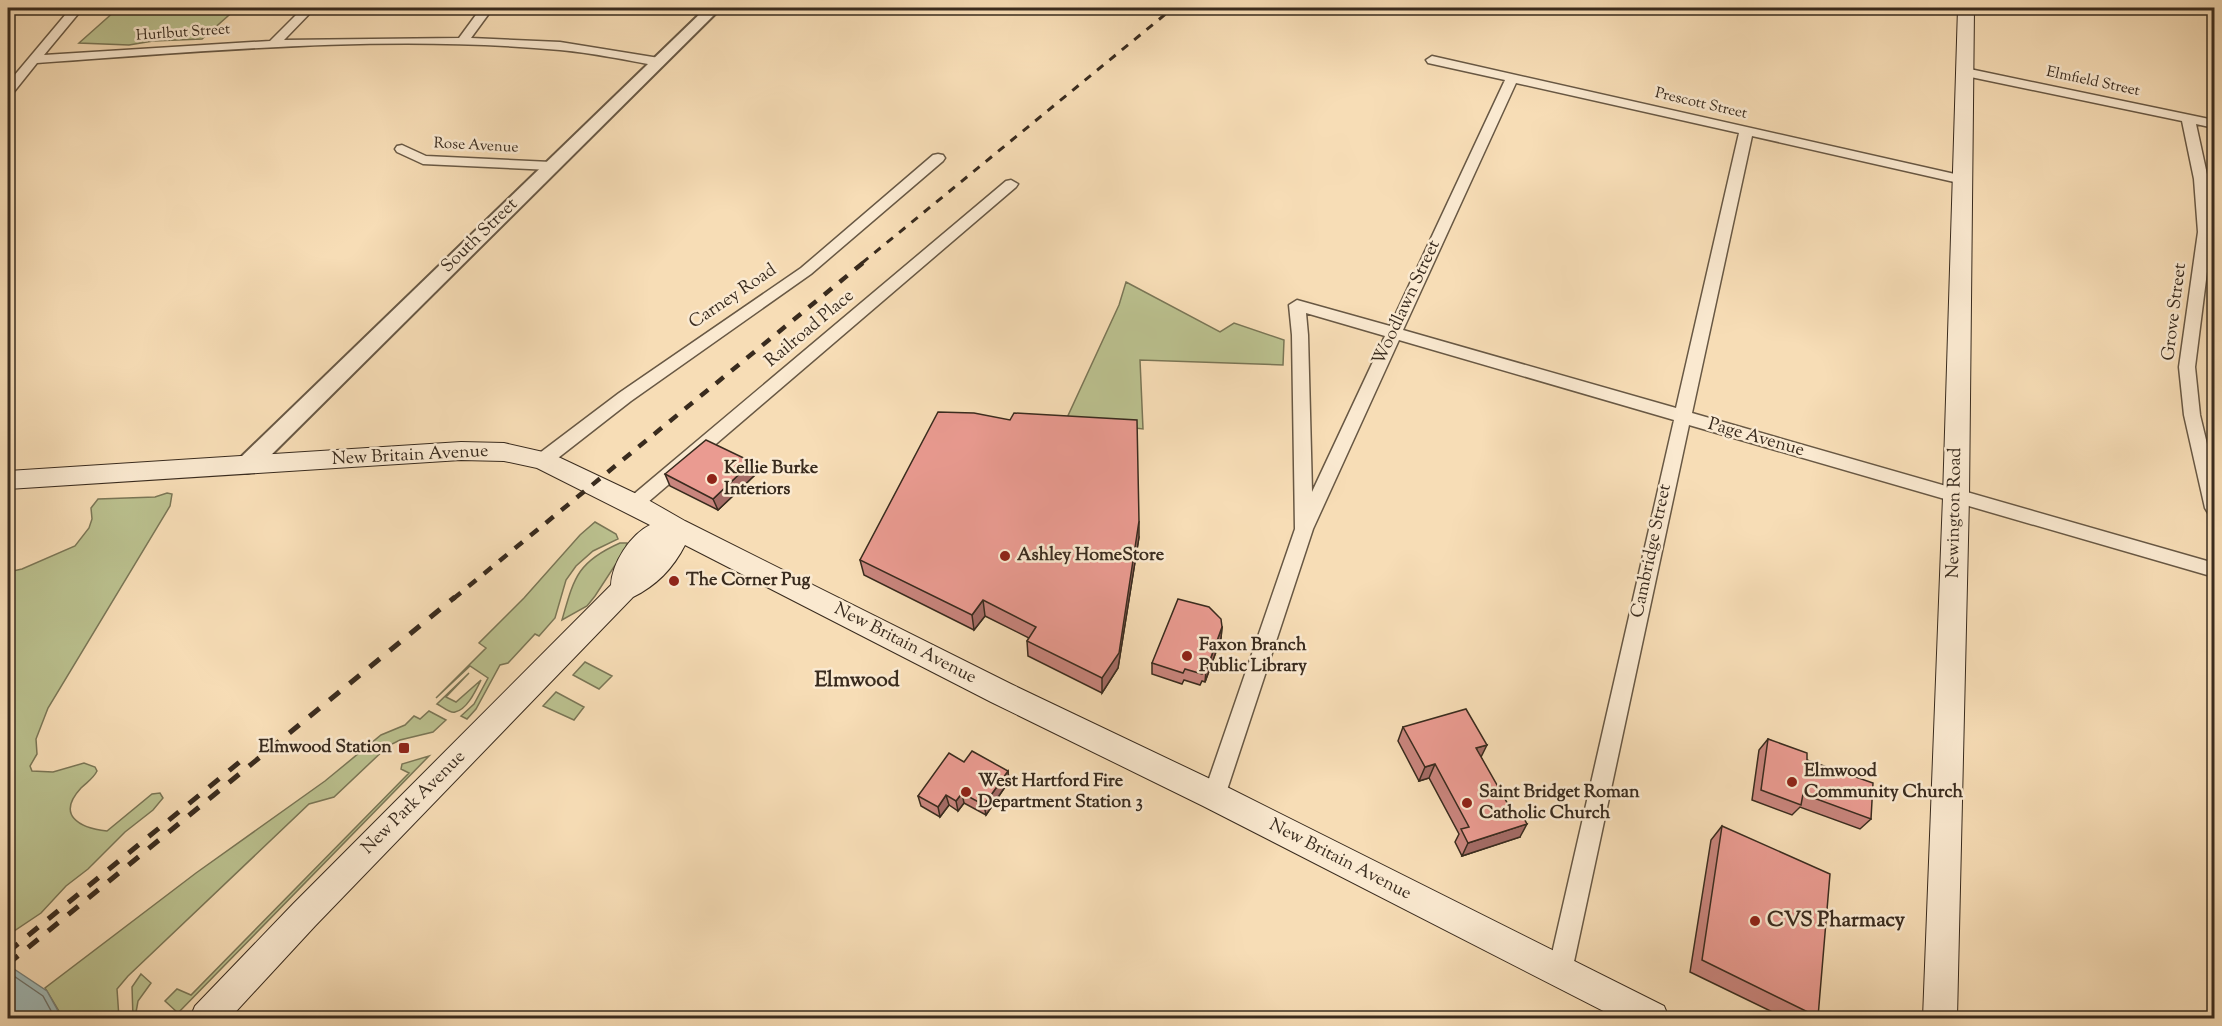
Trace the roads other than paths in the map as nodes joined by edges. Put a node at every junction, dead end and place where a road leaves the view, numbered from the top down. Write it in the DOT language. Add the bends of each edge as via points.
graph roads {
  1 [pos="77,8"];
  2 [pos="309,8"];
  3 [pos="488,8"];
  4 [pos="714,8"];
  5 [pos="1966,8"];
  6 [pos="462,42"];
  7 [pos="275,43"];
  8 [pos="32,60"];
  9 [pos="1432,60"];
  10 [pos="659,62"];
  11 [pos="1965,72"];
  12 [pos="1512,78"];
  13 [pos="8,90"];
  14 [pos="2188,119"];
  15 [pos="2214,124"];
  16 [pos="1746,131"];
  17 [pos="402,149"];
  18 [pos="938,158"];
  19 [pos="551,166"];
  20 [pos="1963,180"];
  21 [pos="1011,184"];
  22 [pos="1297,305"];
  23 [pos="1394,333"];
  24 [pos="1681,417"];
  25 [pos="543,460"];
  26 [pos="247,465"];
  27 [pos="8,480"];
  28 [pos="1956,497"];
  29 [pos="2214,501"];
  30 [pos="634,504"];
  31 [pos="676,528"];
  32 [pos="1304,529"];
  33 [pos="2214,570"];
  34 [pos="1214,796"];
  35 [pos="1560,971"];
  36 [pos="207,1018"];
  37 [pos="1652,1018"];
  38 [pos="1940,1018"];
  1 -- 8 [label="street"];
  2 -- 7 [label="street"];
  3 -- 6 [label="street"];
  4 -- 10 [label="street, South Street"];
  5 -- 11 [label="main road, Newington Road"];
  6 -- 7 [label="street, Hurlbut Street"];
  6 -- 10 [label="street, Hurlbut Street" via="555,46"];
  7 -- 8 [label="street, Hurlbut Street"];
  8 -- 13 [label="street"];
  9 -- 12 [label="street, Prescott Street"];
  10 -- 19 [label="street, South Street"];
  11 -- 14 [label="street, Elmfield Street"];
  11 -- 20 [label="main road, Newington Road"];
  12 -- 16 [label="street, Prescott Street"];
  12 -- 23 [label="street, Woodlawn Street"];
  14 -- 15 [label="street, Elmfield Street"];
  14 -- 29 [label="street, Grove Street" via="2205,231 2187,367 2192,415"];
  16 -- 20 [label="street, Prescott Street"];
  16 -- 24 [label="street, Cambridge Street"];
  17 -- 19 [label="street, Rose Avenue" via="423,160"];
  18 -- 25 [label="street, Carney Road" via="806,271 618,402"];
  19 -- 26 [label="street, South Street"];
  20 -- 28 [label="main road, Newington Road"];
  21 -- 30 [label="street, Railroad Place"];
  22 -- 23 [label="street, Page Avenue"];
  22 -- 32 [label="street, Woodlawn Street"];
  23 -- 24 [label="street, Page Avenue"];
  23 -- 32 [label="street, Woodlawn Street"];
  24 -- 28 [label="street, Page Avenue"];
  24 -- 35 [label="street, Cambridge Street"];
  25 -- 26 [label="main road, New Britain Avenue" via="504,452 461,451"];
  25 -- 30 [label="main road, New Britain Avenue"];
  26 -- 27 [label="main road, New Britain Avenue"];
  28 -- 33 [label="street, Page Avenue"];
  28 -- 38 [label="main road, Newington Road"];
  30 -- 31 [label="main road, New Britain Avenue"];
  31 -- 34 [label="main road, New Britain Avenue"];
  31 -- 36 [label="main road, New Park Avenue" via="675,543 646,576 635,586 624,589"];
  32 -- 34 [label="street, Woodlawn Street"];
  34 -- 35 [label="main road, New Britain Avenue"];
  35 -- 37 [label="main road, New Britain Avenue"];
}
